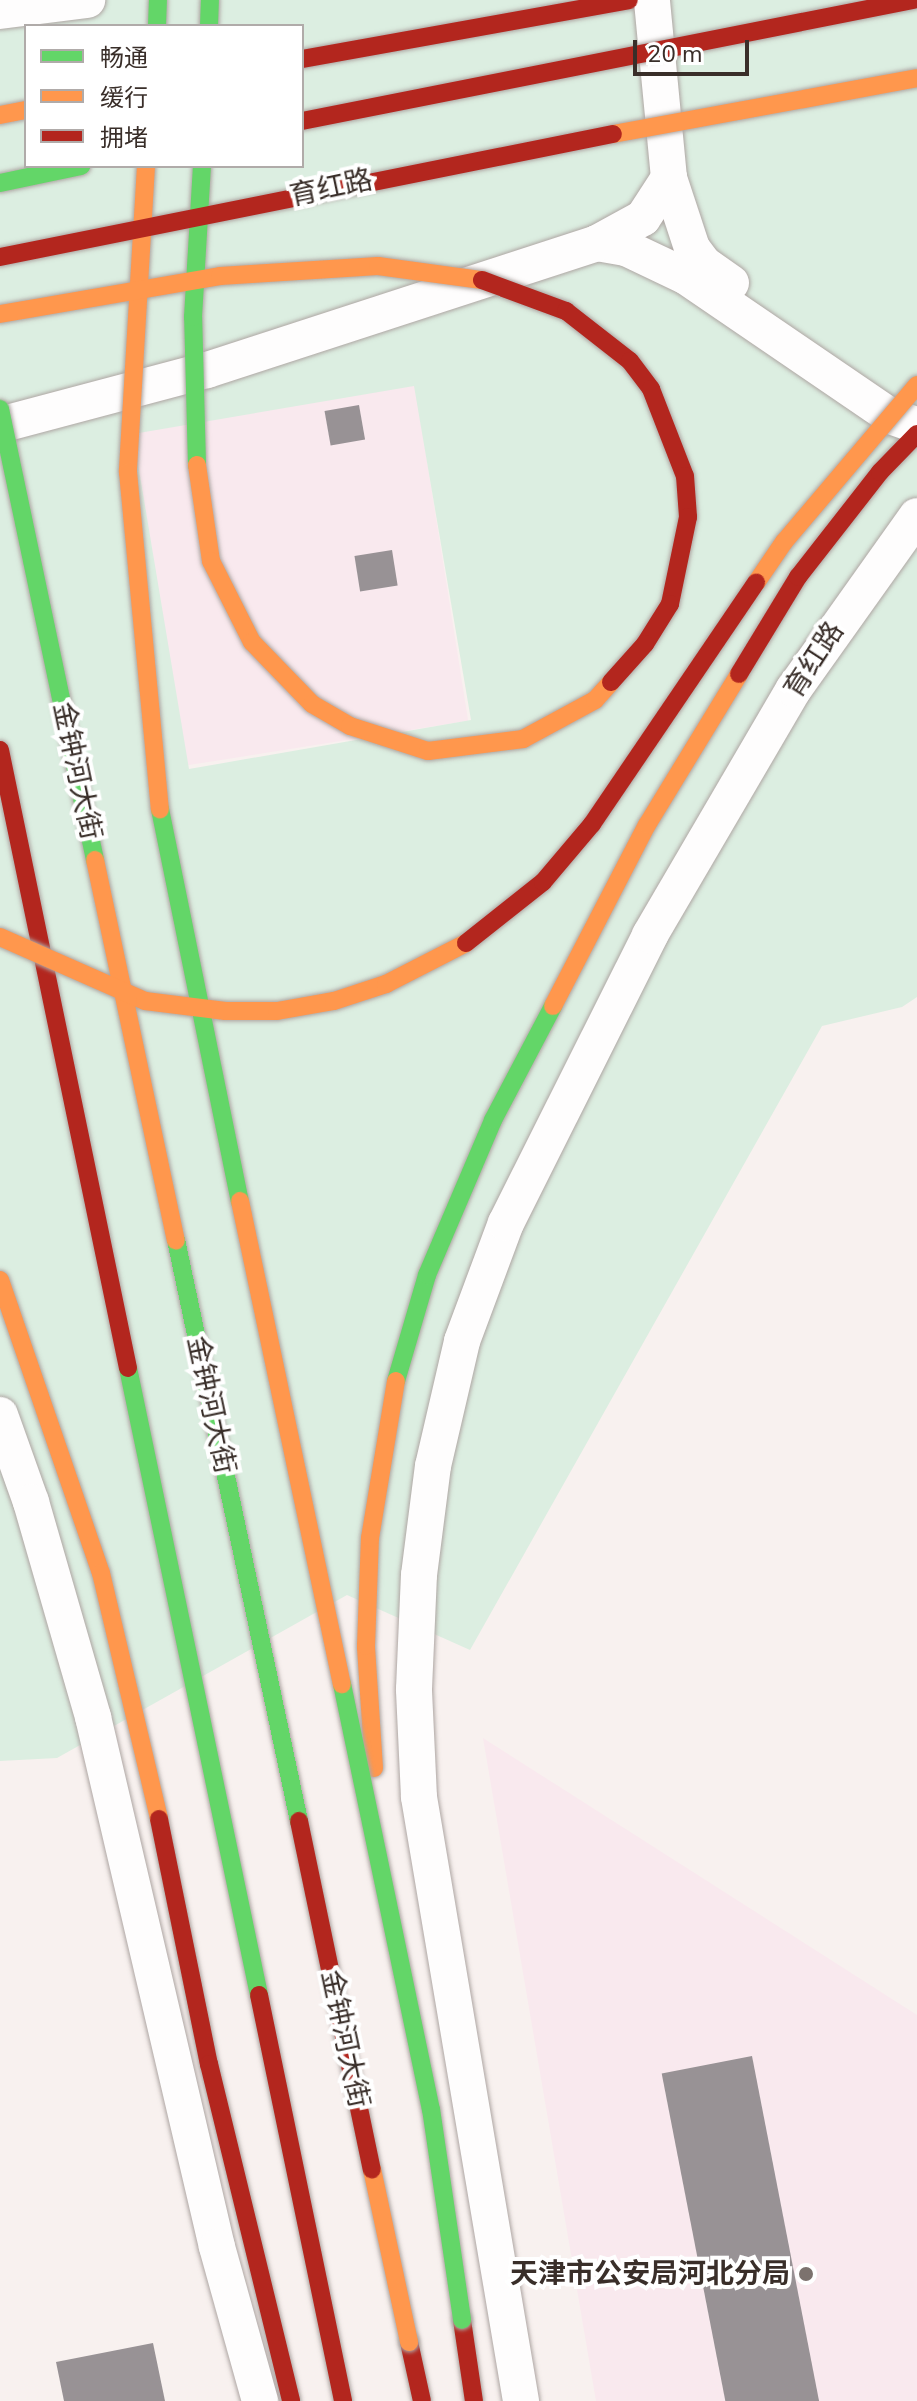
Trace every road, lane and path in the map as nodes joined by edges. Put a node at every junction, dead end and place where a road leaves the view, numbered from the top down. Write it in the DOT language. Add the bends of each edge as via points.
graph roads {
  1 [pos="87,0"];
  2 [pos="158,0"];
  3 [pos="210,0"];
  4 [pos="629,0"];
  5 [pos="652,0"];
  6 [pos="913,0"];
  7 [pos="0,11"];
  8 [pos="157,24"];
  9 [pos="209,24"];
  10 [pos="304,59"];
  11 [pos="917,78"];
  12 [pos="24,110"];
  13 [pos="0,115"];
  14 [pos="304,121"];
  15 [pos="71,168"];
  16 [pos="146,168"];
  17 [pos="202,168"];
  18 [pos="669,178"];
  19 [pos="0,183"];
  20 [pos="597,243"];
  21 [pos="0,257"];
  22 [pos="195,280"];
  23 [pos="195,280"];
  24 [pos="195,280"];
  25 [pos="195,280"];
  26 [pos="0,314"];
  27 [pos="917,385"];
  28 [pos="0,409"];
  29 [pos="0,425"];
  30 [pos="916,429"];
  31 [pos="917,516"];
  32 [pos="0,750"];
  33 [pos="0,937"];
  34 [pos="0,1280"];
  35 [pos="0,1303"];
  36 [pos="33,1365"];
  37 [pos="0,1415"];
  38 [pos="388,1905"];
  39 [pos="272,2389"];
  40 [pos="291,2401"];
  41 [pos="343,2401"];
  42 [pos="422,2401"];
  43 [pos="474,2401"];
  44 [pos="521,2401"];
  1 -- 7 [label="street"];
  2 -- 8 [label="main road"];
  3 -- 9 [label="main road"];
  4 -- 10 [label="main road"];
  5 -- 18 [label="street"];
  6 -- 14 [label="main road, bridge"];
  11 -- 21 [label="main road, 育红路, bridge" via="425,168"];
  12 -- 13 [label="main road"];
  15 -- 19 [label="main road"];
  16 -- 38 [label="main road, bridge" via="128,472 149,731 167,855"];
  17 -- 25 [label="main road, bridge"];
  18 -- 20 [label="street" via="643,218"];
  18 -- 30 [label="street" via="692,248 704,264 856,367 898,400"];
  20 -- 29 [label="street" via="207,370"];
  20 -- 30 [label="street" via="626,248 675,270"];
  22 -- 26 [label="main road, bridge"];
  23 -- 24 [label="main road, bridge" via="378,266 463,275 523,291 566,311 630,361 651,389 685,476 688,517 670,604 645,644 595,700 523,739 428,751 350,726 312,704 252,642 211,561 200,488"];
  27 -- 33 [label="main road, bridge" via="784,542 592,824 543,882 499,922 454,951 386,984 334,1001 277,1011 225,1011 145,1001"];
  28 -- 42 [label="main road, 金钟河大街, bridge"];
  30 -- 38 [label="main road, bridge" via="798,577 647,825 493,1120 427,1275 400,1359 370,1538 369,1716"];
  31 -- 44 [label="street, 育红路" via="842,617 721,808 650,935 506,1223 462,1341 433,1466 419,1575 414,1689 419,1797"];
  32 -- 41 [label="main road"];
  34 -- 36 [label="main road"];
  35 -- 36 [label="main road"];
  36 -- 39 [label="main road" via="101,1573"];
  37 -- 39 [label="street" via="31,1502 93,1717 213,2232"];
  38 -- 43 [label="main road, bridge" via="431,2109"];
  39 -- 40 [label="main road"];
}
